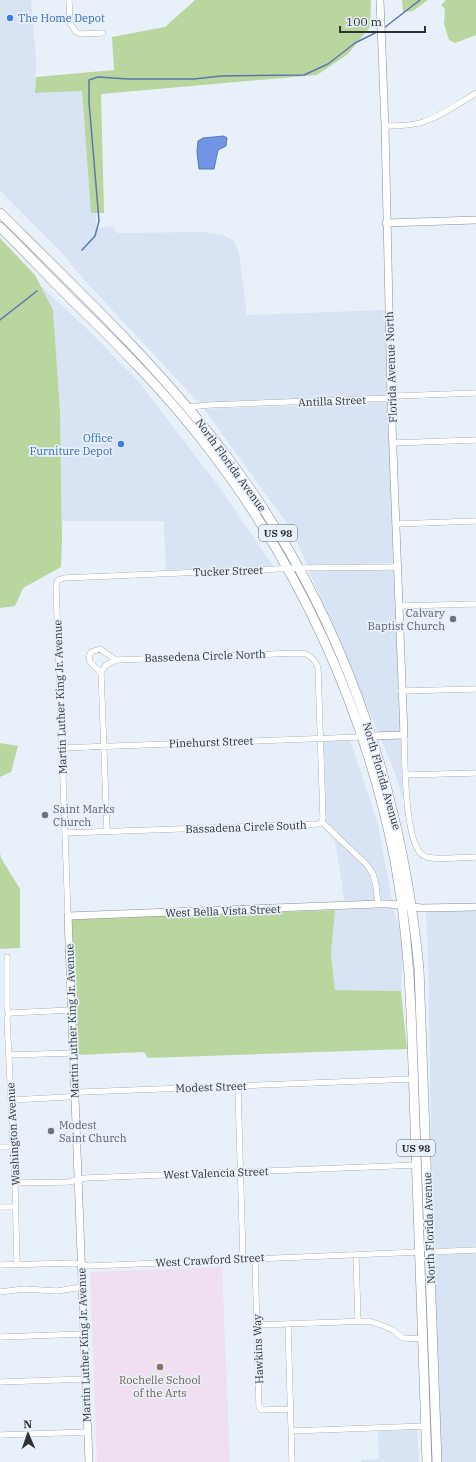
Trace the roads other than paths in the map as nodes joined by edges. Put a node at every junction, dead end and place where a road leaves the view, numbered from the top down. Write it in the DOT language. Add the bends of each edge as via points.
graph roads {
  1 [pos="68,0"];
  2 [pos="380,0"];
  3 [pos="102,33"];
  4 [pos="476,93"];
  5 [pos="385,126"];
  6 [pos="0,213"];
  7 [pos="476,220"];
  8 [pos="386,223"];
  9 [pos="0,227"];
  10 [pos="10,238"];
  11 [pos="77,290"];
  12 [pos="77,305"];
  13 [pos="139,354"];
  14 [pos="148,378"];
  15 [pos="476,393"];
  16 [pos="391,398"];
  17 [pos="188,407"];
  18 [pos="213,439"];
  19 [pos="476,440"];
  20 [pos="393,443"];
  21 [pos="476,521"];
  22 [pos="396,524"];
  23 [pos="398,567"];
  24 [pos="299,568"];
  25 [pos="287,569"];
  26 [pos="58,580"];
  27 [pos="476,604"];
  28 [pos="399,606"];
  29 [pos="116,660"];
  30 [pos="101,672"];
  31 [pos="476,689"];
  32 [pos="402,691"];
  33 [pos="404,735"];
  34 [pos="372,736"];
  35 [pos="361,737"];
  36 [pos="321,738"];
  37 [pos="104,746"];
  38 [pos="61,748"];
  39 [pos="476,773"];
  40 [pos="406,775"];
  41 [pos="322,822"];
  42 [pos="107,831"];
  43 [pos="64,833"];
  44 [pos="476,857"];
  45 [pos="378,904"];
  46 [pos="402,906"];
  47 [pos="412,906"];
  48 [pos="476,907"];
  49 [pos="68,916"];
  50 [pos="7,957"];
  51 [pos="71,1010"];
  52 [pos="8,1013"];
  53 [pos="73,1053"];
  54 [pos="9,1055"];
  55 [pos="413,1079"];
  56 [pos="235,1086"];
  57 [pos="74,1095"];
  58 [pos="11,1100"];
  59 [pos="426,1140"];
  60 [pos="0,1147"];
  61 [pos="13,1147"];
  62 [pos="417,1165"];
  63 [pos="241,1172"];
  64 [pos="78,1180"];
  65 [pos="15,1183"];
  66 [pos="0,1207"];
  67 [pos="15,1207"];
  68 [pos="476,1250"];
  69 [pos="424,1252"];
  70 [pos="356,1254"];
  71 [pos="255,1258"];
  72 [pos="243,1259"];
  73 [pos="81,1264"];
  74 [pos="17,1265"];
  75 [pos="0,1266"];
  76 [pos="82,1287"];
  77 [pos="0,1292"];
  78 [pos="358,1322"];
  79 [pos="288,1324"];
  80 [pos="257,1325"];
  81 [pos="84,1334"];
  82 [pos="0,1337"];
  83 [pos="422,1339"];
  84 [pos="86,1379"];
  85 [pos="0,1382"];
  86 [pos="291,1409"];
  87 [pos="426,1426"];
  88 [pos="291,1431"];
  89 [pos="88,1432"];
  90 [pos="0,1435"];
  91 [pos="89,1462"];
  92 [pos="292,1462"];
  93 [pos="427,1462"];
  94 [pos="437,1462"];
  1 -- 3 [label="street" via="70,23 76,32"];
  2 -- 5 [label="street, Florida Avenue North"];
  4 -- 5 [label="street" via="436,117 422,122"];
  5 -- 8 [label="street, Florida Avenue North"];
  6 -- 11 [label="main road, North Florida Avenue / US 98"];
  7 -- 8 [label="street"];
  8 -- 16 [label="street, Florida Avenue North"];
  9 -- 10 [label="main road, North Florida Avenue / US 98"];
  10 -- 11 [label="main road" via="26,247 69,290"];
  10 -- 12 [label="main road, North Florida Avenue / US 98"];
  11 -- 13 [label="main road, North Florida Avenue / US 98"];
  12 -- 13 [label="main road" via="88,309 130,349"];
  12 -- 14 [label="main road, North Florida Avenue / US 98"];
  13 -- 17 [label="main road, North Florida Avenue / US 98"];
  14 -- 18 [label="main road" via="161,385 207,438"];
  14 -- 25 [label="main road, North Florida Avenue / US 98" via="220,464 262,525"];
  15 -- 16 [label="street, Antilla Street"];
  16 -- 17 [label="street, Antilla Street"];
  16 -- 20 [label="street, Florida Avenue North"];
  17 -- 18 [label="main road, North Florida Avenue / US 98"];
  18 -- 24 [label="main road, North Florida Avenue / US 98" via="248,486"];
  19 -- 20 [label="street"];
  20 -- 22 [label="street, Florida Avenue North"];
  21 -- 22 [label="street"];
  22 -- 23 [label="street, Florida Avenue North"];
  23 -- 24 [label="street, Tucker Street"];
  23 -- 28 [label="street, Florida Avenue North"];
  24 -- 25 [label="street, Tucker Street"];
  24 -- 34 [label="main road, North Florida Avenue / US 98" via="339,651"];
  25 -- 26 [label="street, Tucker Street"];
  25 -- 35 [label="main road, North Florida Avenue / US 98" via="304,598 330,654"];
  26 -- 38 [label="street, Martin Luther King Jr. Avenue" via="56,586"];
  27 -- 28 [label="street"];
  28 -- 32 [label="street, Florida Avenue North"];
  29 -- 30 [label="street, Bassedena Circle North" via="106,665"];
  29 -- 30 [label="street" via="100,649 91,652 90,661"];
  29 -- 36 [label="street, Bassedena Circle North" via="305,654 314,659 318,668"];
  30 -- 37 [label="street"];
  31 -- 32 [label="street"];
  32 -- 33 [label="street, Florida Avenue North"];
  33 -- 34 [label="street"];
  33 -- 40 [label="street, North Florida Avenue"];
  34 -- 47 [label="main road, North Florida Avenue / US 98" via="388,790"];
  35 -- 36 [label="street, Pinehurst Street"];
  35 -- 46 [label="main road, North Florida Avenue / US 98" via="385,819"];
  36 -- 37 [label="street, Pinehurst Street"];
  36 -- 41 [label="street"];
  37 -- 38 [label="street, Pinehurst Street"];
  37 -- 42 [label="street"];
  38 -- 43 [label="street, Martin Luther King Jr. Avenue"];
  39 -- 40 [label="street"];
  40 -- 44 [label="street" via="407,804 415,845 419,852 434,859"];
  41 -- 42 [label="street, Bassadena Circle South"];
  41 -- 45 [label="street, Bassadena Circle South" via="367,865 373,874"];
  42 -- 43 [label="street, Bassadena Circle South"];
  43 -- 49 [label="street, Martin Luther King Jr. Avenue"];
  45 -- 46 [label="street, West Bella Vista Street"];
  45 -- 49 [label="street, West Bella Vista Street"];
  46 -- 47 [label="street, West Bella Vista Street"];
  46 -- 55 [label="main road, North Florida Avenue / US 98" via="409,972"];
  47 -- 48 [label="street, West Bella Vista Street"];
  47 -- 59 [label="main road, North Florida Avenue / US 98" via="419,974"];
  49 -- 51 [label="street, Martin Luther King Jr. Avenue"];
  50 -- 52 [label="street, Washington Avenue"];
  51 -- 52 [label="street"];
  51 -- 53 [label="street, Martin Luther King Jr. Avenue"];
  52 -- 54 [label="street, Washington Avenue" via="6,1019"];
  53 -- 54 [label="street"];
  53 -- 57 [label="street, Martin Luther King Jr. Avenue"];
  54 -- 58 [label="street, Washington Avenue"];
  55 -- 56 [label="street, Modest Street"];
  55 -- 59 [label="main road" via="418,1081 420,1124"];
  55 -- 62 [label="main road, North Florida Avenue / US 98"];
  56 -- 57 [label="street, Modest Street" via="82,1092"];
  56 -- 63 [label="street" via="238,1089"];
  57 -- 58 [label="street, Modest Street"];
  57 -- 64 [label="street, Martin Luther King Jr. Avenue"];
  58 -- 61 [label="street, Washington Avenue"];
  59 -- 69 [label="main road, North Florida Avenue / US 98"];
  60 -- 61 [label="street"];
  61 -- 65 [label="street, Washington Avenue"];
  62 -- 63 [label="street, West Valencia Street"];
  62 -- 69 [label="main road, North Florida Avenue / US 98"];
  63 -- 64 [label="street, West Valencia Street"];
  63 -- 72 [label="street"];
  64 -- 65 [label="street, West Valencia Street"];
  64 -- 73 [label="street, Martin Luther King Jr. Avenue"];
  65 -- 67 [label="street, Washington Avenue"];
  66 -- 67 [label="street"];
  67 -- 74 [label="street, Washington Avenue"];
  68 -- 69 [label="street, West Crawford Street"];
  69 -- 70 [label="street, West Crawford Street"];
  69 -- 83 [label="main road, North Florida Avenue / US 98"];
  69 -- 94 [label="main road" via="426,1299 432,1314"];
  70 -- 71 [label="street, West Crawford Street"];
  70 -- 78 [label="street"];
  71 -- 72 [label="street, West Crawford Street"];
  71 -- 80 [label="street, Hawkins Way"];
  72 -- 73 [label="street, West Crawford Street" via="89,1266"];
  73 -- 74 [label="street, West Crawford Street"];
  73 -- 76 [label="street, Martin Luther King Jr. Avenue"];
  74 -- 75 [label="street, West Crawford Street"];
  76 -- 77 [label="street" via="57,1291 24,1289"];
  76 -- 81 [label="street, Martin Luther King Jr. Avenue"];
  78 -- 79 [label="street"];
  78 -- 83 [label="street" via="370,1321 393,1330 403,1338"];
  79 -- 80 [label="street"];
  79 -- 86 [label="street"];
  80 -- 86 [label="street, Hawkins Way" via="259,1407 262,1410"];
  81 -- 82 [label="street"];
  81 -- 84 [label="street, Martin Luther King Jr. Avenue"];
  83 -- 87 [label="main road, North Florida Avenue / US 98"];
  84 -- 85 [label="street"];
  84 -- 89 [label="street, Martin Luther King Jr. Avenue"];
  86 -- 88 [label="street"];
  87 -- 88 [label="street"];
  87 -- 93 [label="main road, North Florida Avenue / US 98"];
  88 -- 92 [label="street"];
  89 -- 90 [label="street"];
  89 -- 91 [label="street, Martin Luther King Jr. Avenue"];
}
